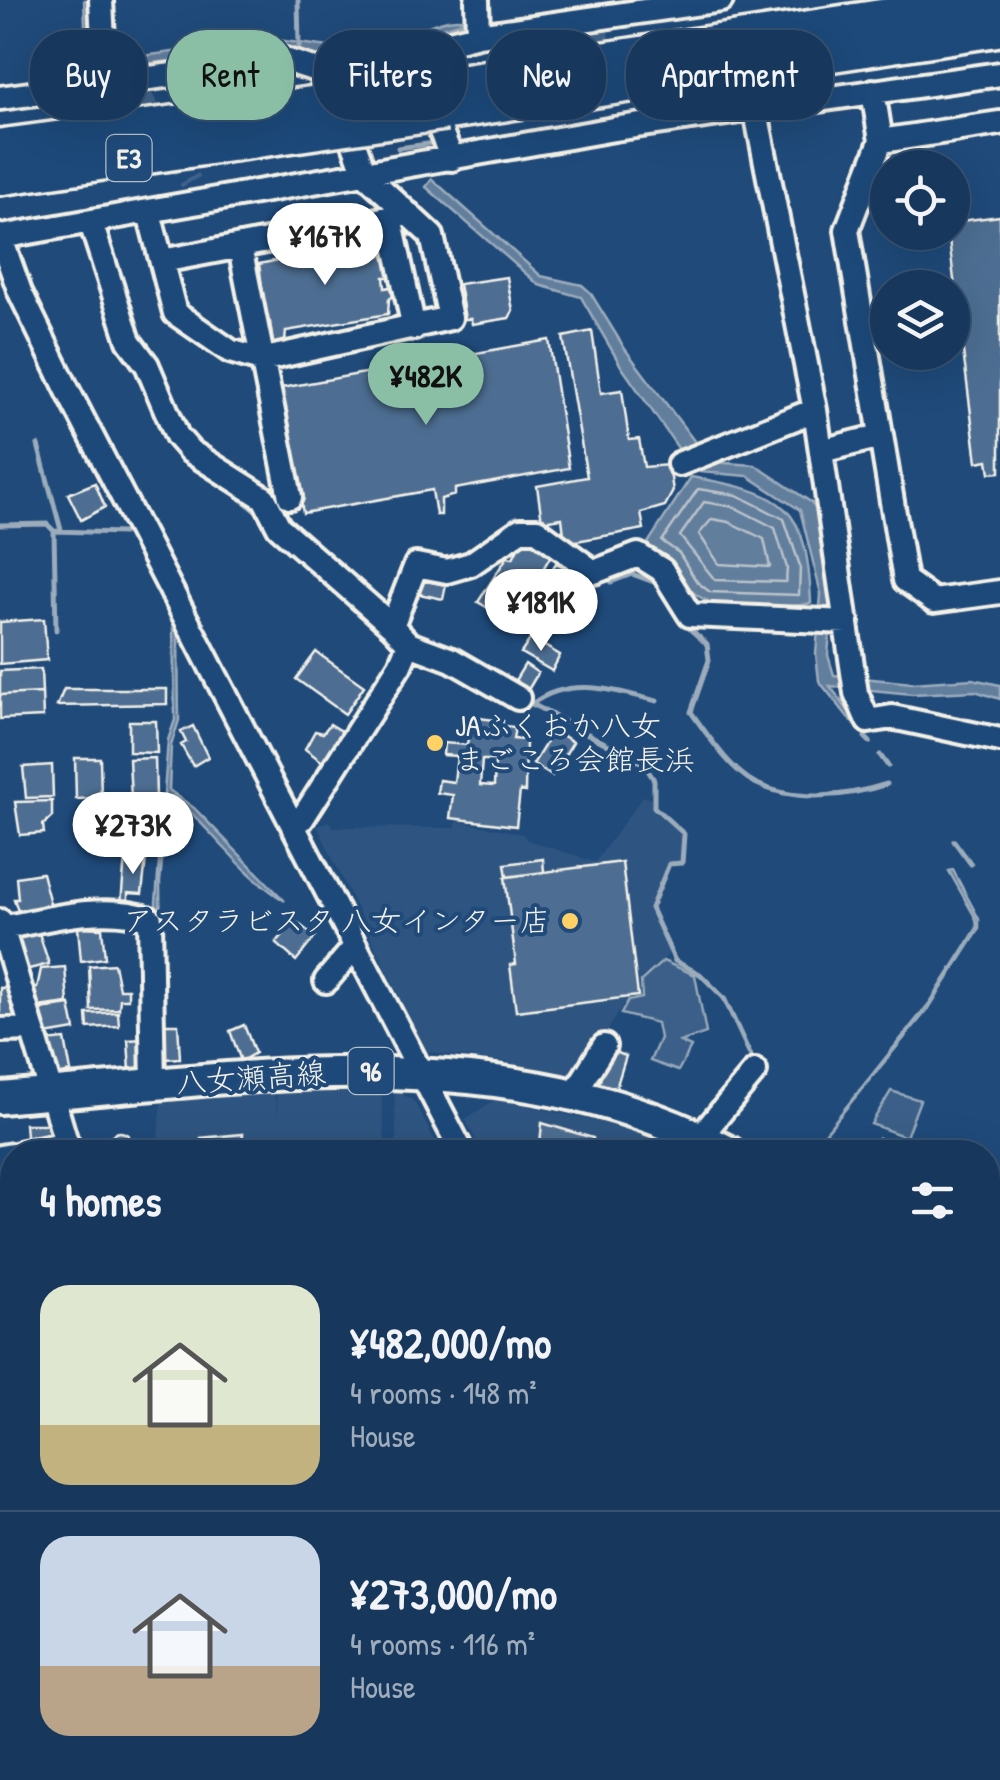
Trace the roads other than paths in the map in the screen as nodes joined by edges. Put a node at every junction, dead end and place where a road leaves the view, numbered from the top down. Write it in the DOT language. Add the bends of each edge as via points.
graph roads {
  1 [pos="101,0"];
  2 [pos="477,0"];
  3 [pos="721,0"];
  4 [pos="994,0"];
  5 [pos="1000,28"];
  6 [pos="102,30"];
  7 [pos="478,35"];
  8 [pos="467,38"];
  9 [pos="314,67"];
  10 [pos="1000,74"];
  11 [pos="467,81"];
  12 [pos="467,82"];
  13 [pos="147,84"];
  14 [pos="873,91"];
  15 [pos="30,94"];
  16 [pos="833,96"];
  17 [pos="0,98"];
  18 [pos="314,113"];
  19 [pos="626,118"];
  20 [pos="355,120"];
  21 [pos="441,120"];
  22 [pos="759,120"];
  23 [pos="1000,123"];
  24 [pos="881,141"];
  25 [pos="452,159"];
  26 [pos="1,162"];
  27 [pos="365,174"];
  28 [pos="149,213"];
  29 [pos="400,216"];
  30 [pos="90,223"];
  31 [pos="0,237"];
  32 [pos="240,247"];
  33 [pos="162,262"];
  34 [pos="414,328"];
  35 [pos="261,360"];
  36 [pos="815,410"];
  37 [pos="881,436"];
  38 [pos="821,451"];
  39 [pos="690,459"];
  40 [pos="290,498"];
  41 [pos="1000,592"];
  42 [pos="830,621"];
  43 [pos="398,633"];
  44 [pos="375,689"];
  45 [pos="518,698"];
  46 [pos="1000,740"];
  47 [pos="302,819"];
  48 [pos="1,924"];
  49 [pos="355,948"];
  50 [pos="326,981"];
  51 [pos="30,1029"];
  52 [pos="0,1030"];
  53 [pos="604,1046"];
  54 [pos="419,1071"];
  55 [pos="755,1071"];
  56 [pos="153,1086"];
  57 [pos="52,1094"];
  58 [pos="574,1094"];
  59 [pos="0,1098"];
  60 [pos="700,1137"];
  61 [pos="66,1140"];
  62 [pos="456,1140"];
  63 [pos="706,1140"];
  1 -- 6 [label="street"];
  2 -- 7 [label="street"];
  3 -- 7 [label="street" via="596,25"];
  4 -- 11 [label="highway, E3"];
  5 -- 12 [label="highway, E3"];
  7 -- 8 [label="street"];
  9 -- 13 [label="street" via="285,60"];
  10 -- 14 [label="street"];
  14 -- 16 [label="street"];
  14 -- 24 [label="street"];
  15 -- 17 [label="street"];
  18 -- 26 [label="highway, E3, bridge"];
  19 -- 25 [label="street"];
  20 -- 27 [label="street"];
  21 -- 25 [label="street"];
  22 -- 36 [label="street"];
  23 -- 24 [label="street"];
  24 -- 37 [label="street" via="847,230"];
  25 -- 27 [label="street"];
  27 -- 28 [label="street" via="195,193"];
  27 -- 29 [label="street"];
  28 -- 30 [label="street"];
  28 -- 33 [label="street"];
  29 -- 32 [label="street"];
  29 -- 34 [label="street"];
  29 -- 34 [label="street" via="432,236 450,318"];
  30 -- 31 [label="street"];
  30 -- 43 [label="street" via="129,341 147,365 177,436 190,452 264,498 279,527"];
  31 -- 49 [label="street" via="68,394"];
  32 -- 33 [label="street"];
  32 -- 35 [label="street"];
  33 -- 35 [label="street" via="175,313 230,351"];
  34 -- 35 [label="street"];
  35 -- 40 [label="street"];
  36 -- 38 [label="street"];
  36 -- 39 [label="street"];
  37 -- 38 [label="street"];
  37 -- 41 [label="street" via="905,580 934,601"];
  38 -- 42 [label="street"];
  42 -- 43 [label="street" via="690,616 662,570 638,555 594,572 538,530 520,530 472,564 446,571 416,565"];
  42 -- 46 [label="street" via="868,721 892,717"];
  43 -- 44 [label="street" via="396,656"];
  43 -- 45 [label="street"];
  43 -- 47 [label="street" via="400,665"];
  48 -- 51 [label="street"];
  48 -- 56 [label="street" via="76,914 150,919"];
  49 -- 50 [label="street"];
  49 -- 54 [label="street"];
  51 -- 52 [label="street"];
  51 -- 57 [label="street"];
  53 -- 58 [label="street"];
  54 -- 56 [label="main road, 八女瀬高線 / 96"];
  54 -- 58 [label="main road, 八女瀬高線 / 96"];
  54 -- 62 [label="street"];
  55 -- 60 [label="street"];
  56 -- 57 [label="main road, 八女瀬高線 / 96"];
  57 -- 59 [label="main road, 八女瀬高線 / 96"];
  57 -- 61 [label="street"];
  58 -- 60 [label="main road, 八女瀬高線 / 96"];
  60 -- 63 [label="main road, 八女瀬高線 / 96"];
}
